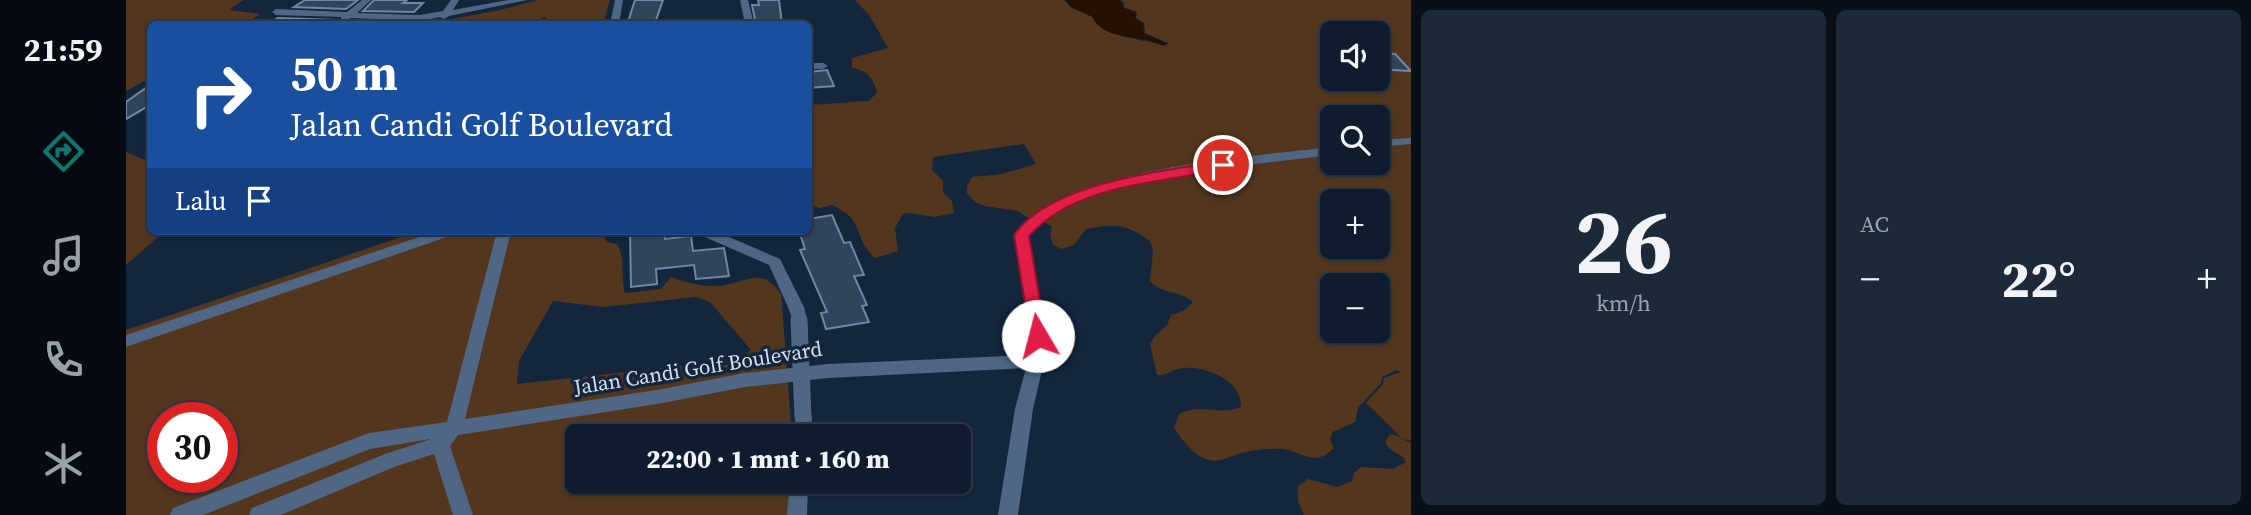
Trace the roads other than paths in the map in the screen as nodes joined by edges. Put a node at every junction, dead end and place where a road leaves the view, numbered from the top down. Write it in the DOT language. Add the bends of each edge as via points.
graph roads {
  1 [pos="367,0"];
  2 [pos="455,0"];
  3 [pos="523,0"];
  4 [pos="619,0"];
  5 [pos="744,0"];
  6 [pos="276,12"];
  7 [pos="348,16"];
  8 [pos="444,16"];
  9 [pos="341,21"];
  10 [pos="615,21"];
  11 [pos="749,21"];
  12 [pos="812,66"];
  13 [pos="823,66"];
  14 [pos="1411,141"];
  15 [pos="1390,143"];
  16 [pos="1320,153"];
  17 [pos="440,235"];
  18 [pos="503,235"];
  19 [pos="712,235"];
  20 [pos="126,341"];
  21 [pos="1036,361"];
  22 [pos="803,424"];
  23 [pos="454,427"];
  24 [pos="441,444"];
  25 [pos="798,494"];
  26 [pos="180,515"];
  27 [pos="259,515"];
  28 [pos="463,515"];
  29 [pos="797,515"];
  30 [pos="1008,515"];
  1 -- 7 [label="street"];
  2 -- 8 [label="street"];
  3 -- 8 [label="street"];
  4 -- 10 [label="street"];
  5 -- 11 [label="street"];
  6 -- 7 [label="street"];
  7 -- 8 [label="street"];
  7 -- 9 [label="street"];
  12 -- 13 [label="street"];
  14 -- 15 [label="street"];
  16 -- 21 [label="street" via="1124,182 1037,218 1021,235 1038,336"];
  17 -- 20 [label="street"];
  18 -- 23 [label="street"];
  19 -- 22 [label="street, bridge" via="775,262 799,320"];
  21 -- 23 [label="street, Jalan Candi Golf Boulevard" via="828,371 745,380"];
  21 -- 30 [label="street"];
  23 -- 24 [label="street"];
  23 -- 26 [label="street, Jalan Candi Golf Boulevard" via="369,441"];
  24 -- 27 [label="street"];
  24 -- 28 [label="street"];
  25 -- 29 [label="street"];
}
